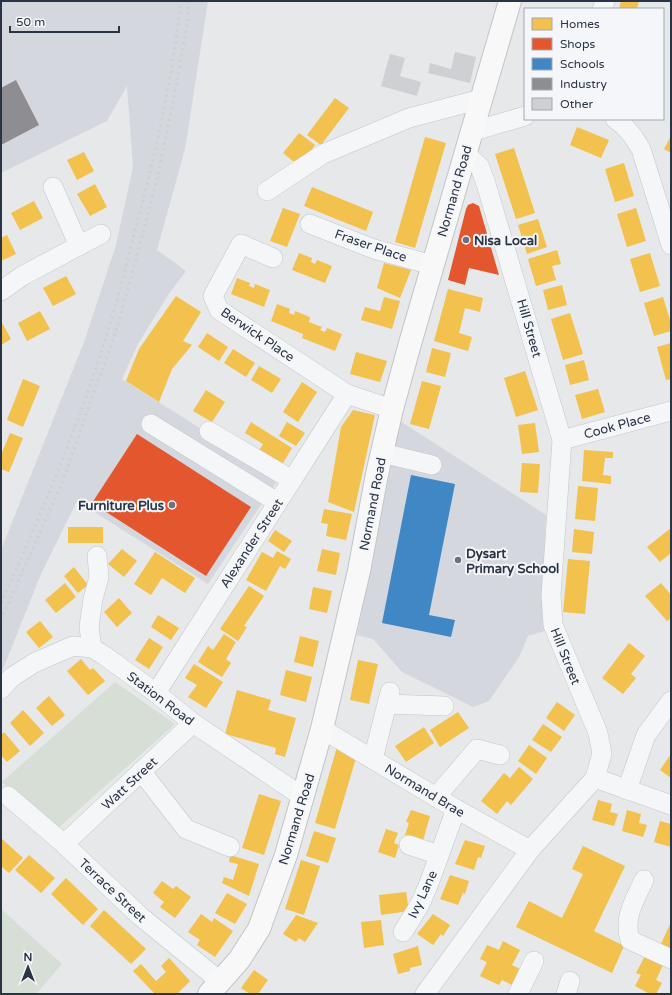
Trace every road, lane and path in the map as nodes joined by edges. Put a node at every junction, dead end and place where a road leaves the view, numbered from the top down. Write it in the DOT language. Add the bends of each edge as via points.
graph roads {
  1 [pos="510,1"];
  2 [pos="481,99"];
  3 [pos="524,116"];
  4 [pos="616,120"];
  5 [pos="471,132"];
  6 [pos="465,153"];
  7 [pos="53,187"];
  8 [pos="267,191"];
  9 [pos="665,202"];
  10 [pos="310,224"];
  11 [pos="101,234"];
  12 [pos="671,245"];
  13 [pos="79,246"];
  14 [pos="273,258"];
  15 [pos="432,265"];
  16 [pos="1,291"];
  17 [pos="347,394"];
  18 [pos="392,409"];
  19 [pos="671,411"];
  20 [pos="151,424"];
  21 [pos="209,431"];
  22 [pos="562,440"];
  23 [pos="382,453"];
  24 [pos="432,465"];
  25 [pos="292,480"];
  26 [pos="278,502"];
  27 [pos="96,556"];
  28 [pos="92,648"];
  29 [pos="7,683"];
  30 [pos="156,692"];
  31 [pos="671,701"];
  32 [pos="444,706"];
  33 [pos="193,722"];
  34 [pos="322,729"];
  35 [pos="500,755"];
  36 [pos="373,759"];
  37 [pos="141,771"];
  38 [pos="595,778"];
  39 [pos="627,790"];
  40 [pos="8,796"];
  41 [pos="303,797"];
  42 [pos="436,797"];
  43 [pos="671,805"];
  44 [pos="456,809"];
  45 [pos="64,844"];
  46 [pos="409,845"];
  47 [pos="230,847"];
  48 [pos="530,850"];
  49 [pos="439,855"];
  50 [pos="644,880"];
  51 [pos="403,932"];
  52 [pos="671,959"];
  53 [pos="534,961"];
  54 [pos="215,988"];
  55 [pos="425,994"];
  56 [pos="518,994"];
  1 -- 2 [label="main road, Normand Road"];
  2 -- 5 [label="main road, Normand Road"];
  2 -- 8 [label="street" via="409,118 323,154"];
  3 -- 5 [label="street"];
  4 -- 9 [label="street" via="633,135"];
  5 -- 6 [label="main road, Normand Road"];
  6 -- 15 [label="main road, Normand Road"];
  6 -- 22 [label="street, Hill Street" via="480,167 486,184"];
  7 -- 13 [label="street"];
  9 -- 12 [label="street"];
  10 -- 15 [label="street, Fraser Place" via="374,249"];
  11 -- 13 [label="street"];
  13 -- 16 [label="street" via="22,276"];
  14 -- 17 [label="street, Berwick Place" via="241,244 214,296 219,310"];
  15 -- 18 [label="main road, Normand Road"];
  17 -- 18 [label="street, Berwick Place"];
  17 -- 25 [label="street, Alexander Street"];
  18 -- 23 [label="main road, Normand Road"];
  19 -- 22 [label="street, Cook Place"];
  20 -- 26 [label="street"];
  21 -- 25 [label="street"];
  22 -- 38 [label="street, Hill Street" via="551,595 553,625 598,733 602,754"];
  23 -- 24 [label="street"];
  23 -- 34 [label="main road, Normand Road"];
  25 -- 26 [label="street, Alexander Street"];
  26 -- 30 [label="street, Alexander Street"];
  27 -- 28 [label="street" via="99,577 93,599 90,627"];
  28 -- 29 [label="street, Station Road" via="73,646 34,662"];
  28 -- 30 [label="street, Station Road"];
  30 -- 33 [label="street, Station Road"];
  31 -- 39 [label="street" via="646,735"];
  32 -- 36 [label="street" via="389,698"];
  33 -- 37 [label="street, Watt Street"];
  33 -- 41 [label="street, Station Road"];
  34 -- 36 [label="street, Normand Brae"];
  34 -- 41 [label="main road, Normand Road"];
  35 -- 42 [label="street" via="477,749"];
  36 -- 42 [label="street, Normand Brae"];
  37 -- 45 [label="street, Watt Street"];
  37 -- 47 [label="street" via="186,829"];
  38 -- 39 [label="street"];
  38 -- 48 [label="street, Hill Street"];
  39 -- 43 [label="street"];
  40 -- 45 [label="street, Terrace Street"];
  41 -- 54 [label="main road, Normand Road" via="286,855 259,929 243,954"];
  42 -- 44 [label="street, Normand Brae"];
  44 -- 48 [label="street, Normand Brae"];
  44 -- 49 [label="street, Ivy Lane"];
  45 -- 54 [label="street, Terrace Street"];
  46 -- 49 [label="street, Ivy Lane"];
  48 -- 55 [label="street, Hill Street"];
  49 -- 51 [label="street, Ivy Lane" via="420,904"];
  50 -- 52 [label="street" via="628,917 626,930 630,940"];
  53 -- 56 [label="street"];
}
